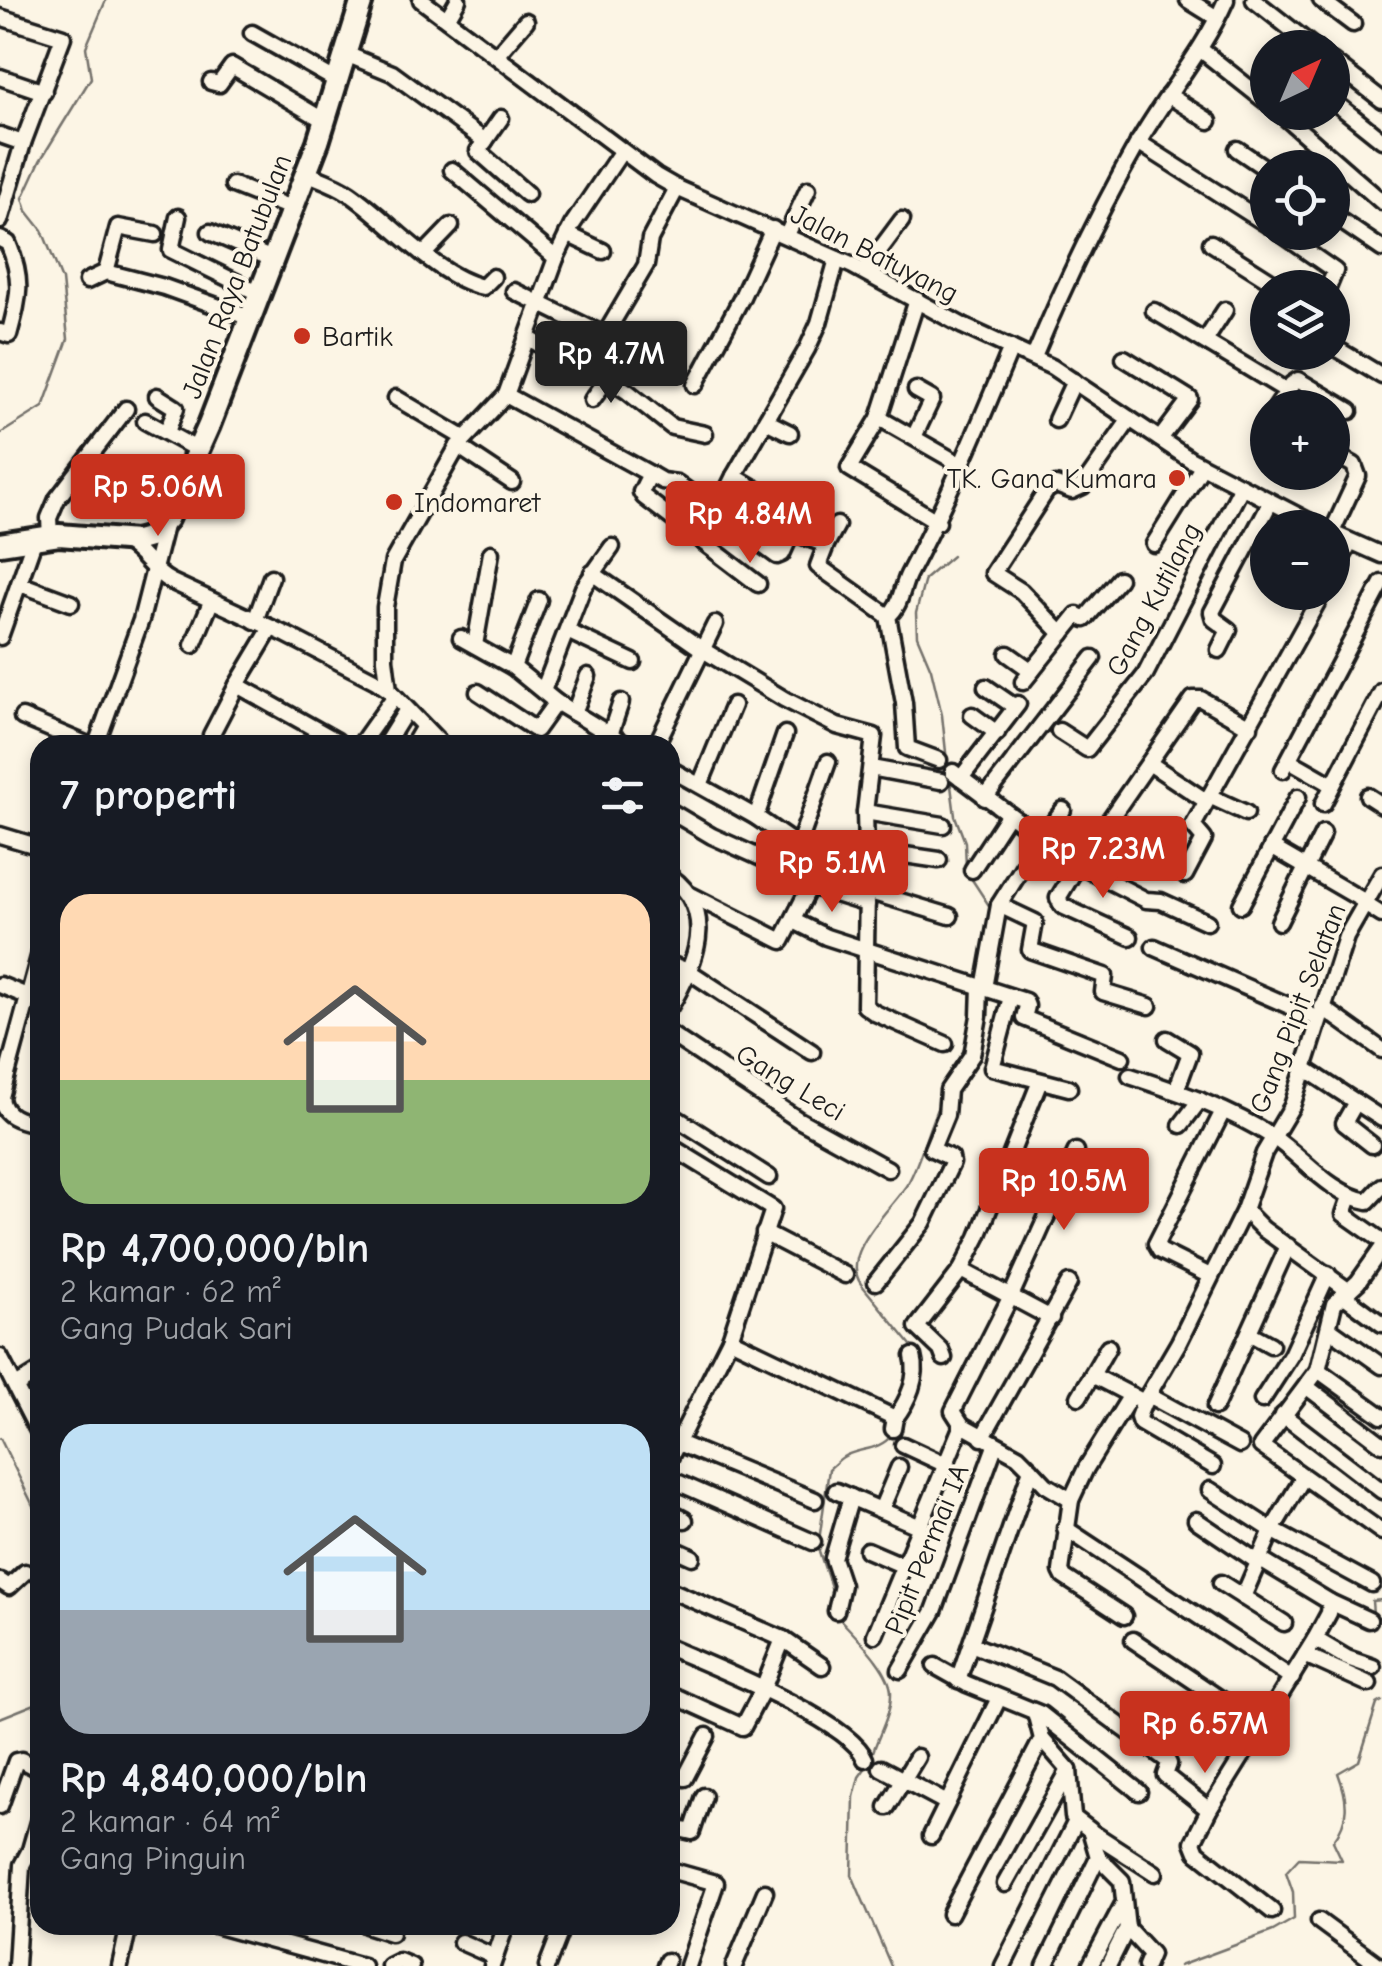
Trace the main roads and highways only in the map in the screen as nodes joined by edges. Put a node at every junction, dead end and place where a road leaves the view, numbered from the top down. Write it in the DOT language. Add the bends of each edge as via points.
graph roads {
  1 [pos="362,0"];
  2 [pos="0,544"];
  1 -- 2 [label="highway, Jalan Raya Batubulan" via="306,173 167,519 145,540 42,536"];
}
